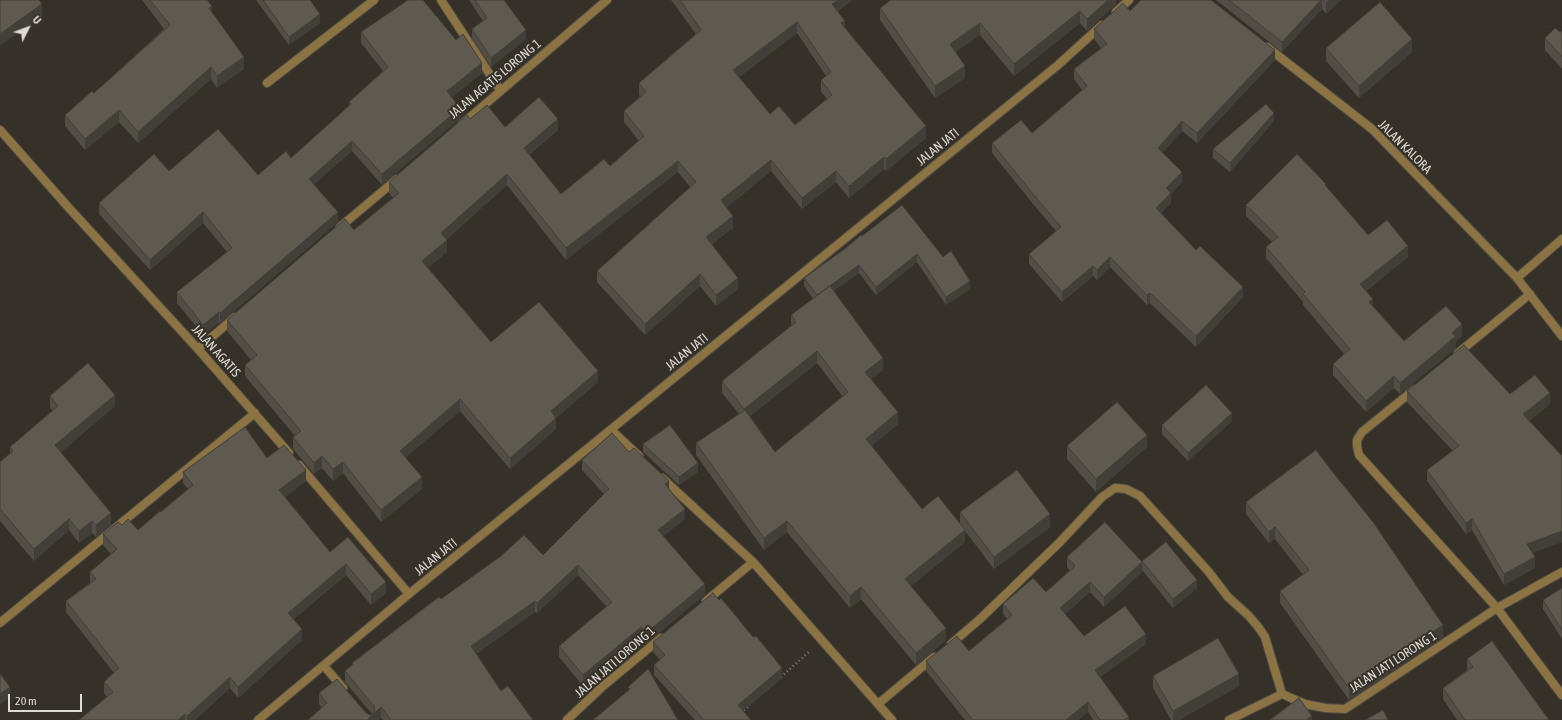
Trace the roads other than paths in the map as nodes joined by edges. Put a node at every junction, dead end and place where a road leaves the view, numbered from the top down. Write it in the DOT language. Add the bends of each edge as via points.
graph roads {
  1 [pos="374,0"];
  2 [pos="441,0"];
  3 [pos="607,0"];
  4 [pos="1129,0"];
  5 [pos="1262,43"];
  6 [pos="267,83"];
  7 [pos="500,90"];
  8 [pos="458,127"];
  9 [pos="0,130"];
  10 [pos="404,173"];
  11 [pos="331,235"];
  12 [pos="1562,239"];
  13 [pos="1517,278"];
  14 [pos="1530,294"];
  15 [pos="240,313"];
  16 [pos="1562,336"];
  17 [pos="198,349"];
  18 [pos="1452,358"];
  19 [pos="1422,383"];
  20 [pos="255,413"];
  21 [pos="610,430"];
  22 [pos="645,461"];
  23 [pos="656,472"];
  24 [pos="753,562"];
  25 [pos="1562,572"];
  26 [pos="409,594"];
  27 [pos="699,607"];
  28 [pos="1498,608"];
  29 [pos="0,623"];
  30 [pos="668,632"];
  31 [pos="324,666"];
  32 [pos="1282,694"];
  33 [pos="1562,695"];
  34 [pos="349,696"];
  35 [pos="878,704"];
  36 [pos="258,720"];
  37 [pos="567,720"];
  38 [pos="892,720"];
  39 [pos="1229,720"];
  1 -- 6 [label="street"];
  2 -- 7 [label="street"];
  3 -- 7 [label="street, JALAN AGATIS LORONG 1"];
  4 -- 21 [label="street, JALAN JATI" via="1058,66"];
  5 -- 13 [label="street, JALAN KALORA" via="1372,129"];
  7 -- 8 [label="street, JALAN AGATIS LORONG 1"];
  9 -- 17 [label="street, JALAN AGATIS"];
  10 -- 11 [label="street"];
  12 -- 13 [label="street"];
  13 -- 14 [label="street, JALAN KALORA"];
  14 -- 16 [label="street, JALAN KALORA"];
  14 -- 18 [label="street"];
  15 -- 17 [label="street"];
  17 -- 20 [label="street, JALAN AGATIS"];
  19 -- 28 [label="street" via="1362,432 1357,440 1358,451 1365,462"];
  20 -- 26 [label="street, JALAN AGATIS"];
  20 -- 29 [label="street"];
  21 -- 22 [label="street"];
  21 -- 26 [label="street, JALAN JATI"];
  23 -- 24 [label="street"];
  24 -- 27 [label="street"];
  24 -- 35 [label="street"];
  25 -- 28 [label="street, JALAN JATI LORONG 1"];
  26 -- 31 [label="street, JALAN JATI"];
  28 -- 32 [label="street, JALAN JATI LORONG 1" via="1345,709 1305,704"];
  28 -- 33 [label="street"];
  30 -- 37 [label="street, JALAN JATI LORONG 1"];
  31 -- 34 [label="street"];
  31 -- 36 [label="street, JALAN JATI"];
  32 -- 35 [label="street" via="1265,637 1250,616 1228,597 1140,496 1126,489 1115,488 1102,497 1075,527 980,619"];
  32 -- 39 [label="street"];
  35 -- 38 [label="street"];
}
